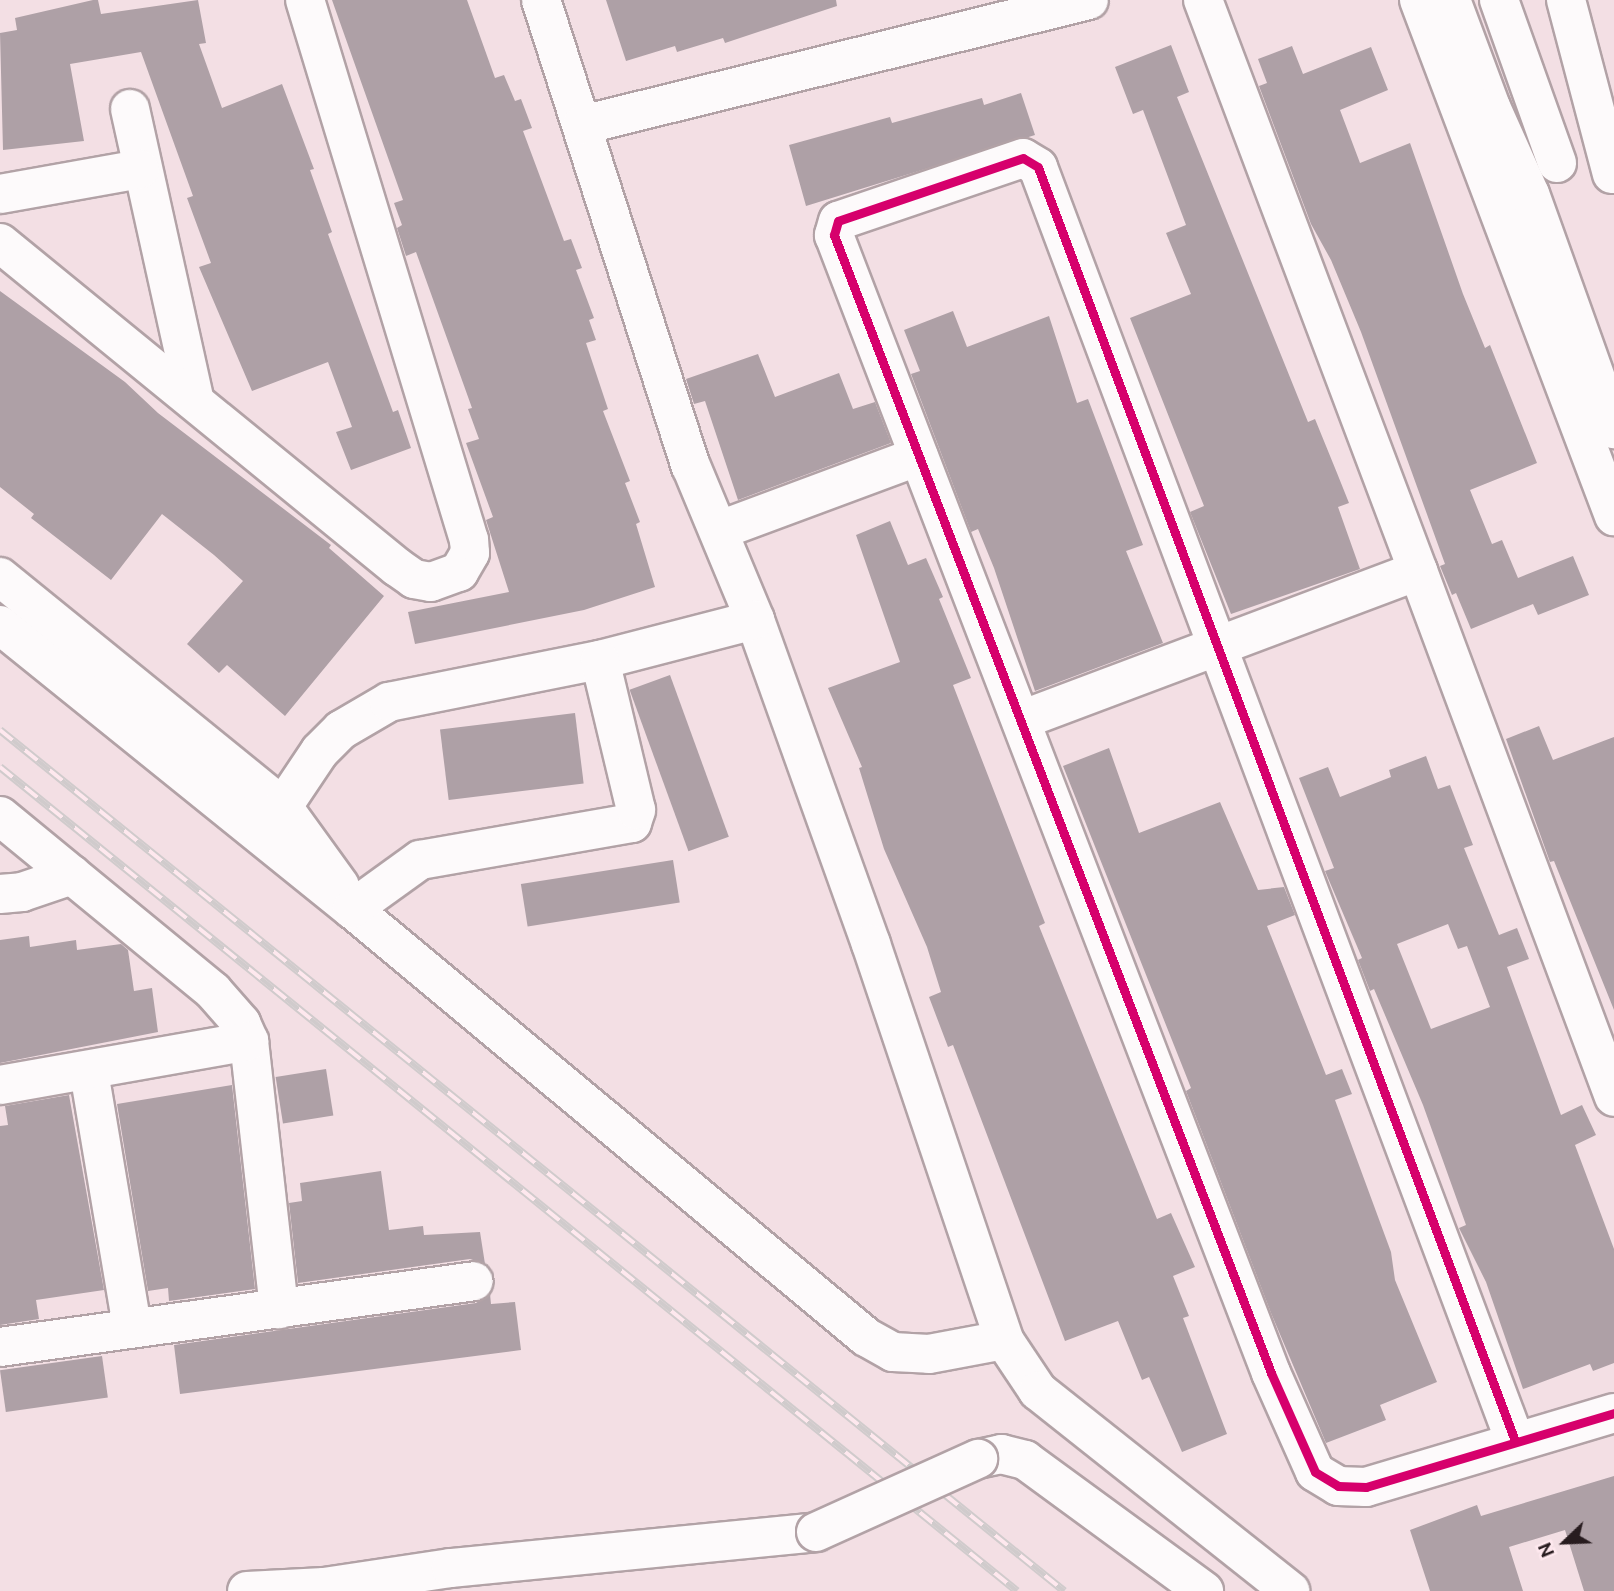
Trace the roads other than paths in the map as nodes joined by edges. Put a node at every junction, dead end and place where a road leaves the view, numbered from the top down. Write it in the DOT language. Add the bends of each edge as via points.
graph roads {
  1 [pos="305,0"];
  2 [pos="541,0"];
  3 [pos="1089,0"];
  4 [pos="1203,0"];
  5 [pos="1419,0"];
  6 [pos="1451,0"];
  7 [pos="1499,0"];
  8 [pos="1566,0"];
  9 [pos="130,109"];
  10 [pos="582,125"];
  11 [pos="1557,163"];
  12 [pos="140,169"];
  13 [pos="1612,174"];
  14 [pos="0,194"];
  15 [pos="0,243"];
  16 [pos="195,401"];
  17 [pos="1614,429"];
  18 [pos="919,456"];
  19 [pos="1614,516"];
  20 [pos="720,530"];
  21 [pos="1418,571"];
  22 [pos="0,577"];
  23 [pos="755,620"];
  24 [pos="0,625"];
  25 [pos="1217,646"];
  26 [pos="97,656"];
  27 [pos="600,660"];
  28 [pos="69,680"];
  29 [pos="1021,720"];
  30 [pos="0,816"];
  31 [pos="273,822"];
  32 [pos="72,875"];
  33 [pos="0,894"];
  34 [pos="352,909"];
  35 [pos="249,1041"];
  36 [pos="89,1072"];
  37 [pos="0,1085"];
  38 [pos="1614,1097"];
  39 [pos="473,1281"];
  40 [pos="279,1309"];
  41 [pos="132,1327"];
  42 [pos="1004,1340"];
  43 [pos="0,1347"];
  44 [pos="1614,1413"];
  45 [pos="1515,1441"];
  46 [pos="247,1591"];
  47 [pos="1204,1591"];
  48 [pos="1290,1591"];
  1 -- 16 [label="street" via="469,540 465,563 449,578 414,579"];
  2 -- 10 [label="street"];
  3 -- 10 [label="street"];
  4 -- 21 [label="street"];
  5 -- 19 [label="street"];
  6 -- 17 [label="street" via="1530,194"];
  7 -- 11 [label="street"];
  8 -- 13 [label="street"];
  9 -- 12 [label="street"];
  10 -- 20 [label="street" via="691,466"];
  12 -- 14 [label="street"];
  12 -- 16 [label="street"];
  15 -- 16 [label="street"];
  18 -- 20 [label="street"];
  18 -- 25 [label="street" via="834,229 838,221 1023,158 1033,160"];
  18 -- 29 [label="street"];
  20 -- 23 [label="street"];
  21 -- 25 [label="street"];
  21 -- 38 [label="street"];
  22 -- 26 [label="street"];
  23 -- 27 [label="street"];
  23 -- 42 [label="street" via="871,944"];
  24 -- 28 [label="street"];
  25 -- 29 [label="street"];
  25 -- 45 [label="street"];
  26 -- 28 [label="street"];
  26 -- 31 [label="street"];
  27 -- 31 [label="street" via="389,702 341,730 320,751"];
  27 -- 34 [label="street" via="636,810 632,823 420,860"];
  28 -- 31 [label="street"];
  29 -- 45 [label="street" via="1271,1373 1315,1472 1338,1486 1366,1488"];
  30 -- 32 [label="street"];
  31 -- 34 [label="street"];
  32 -- 33 [label="street" via="22,892"];
  32 -- 35 [label="street" via="213,991 241,1023"];
  34 -- 42 [label="street" via="866,1337 893,1352 929,1354"];
  35 -- 36 [label="street"];
  35 -- 40 [label="street"];
  36 -- 37 [label="street"];
  36 -- 41 [label="street"];
  39 -- 40 [label="street"];
  40 -- 41 [label="street"];
  41 -- 43 [label="street"];
  42 -- 48 [label="street" via="1038,1391"];
  44 -- 45 [label="street"];
  46 -- 47 [label="street, bridge" via="816,1532 978,1459 1001,1454 1026,1460 1054,1478"];
}
